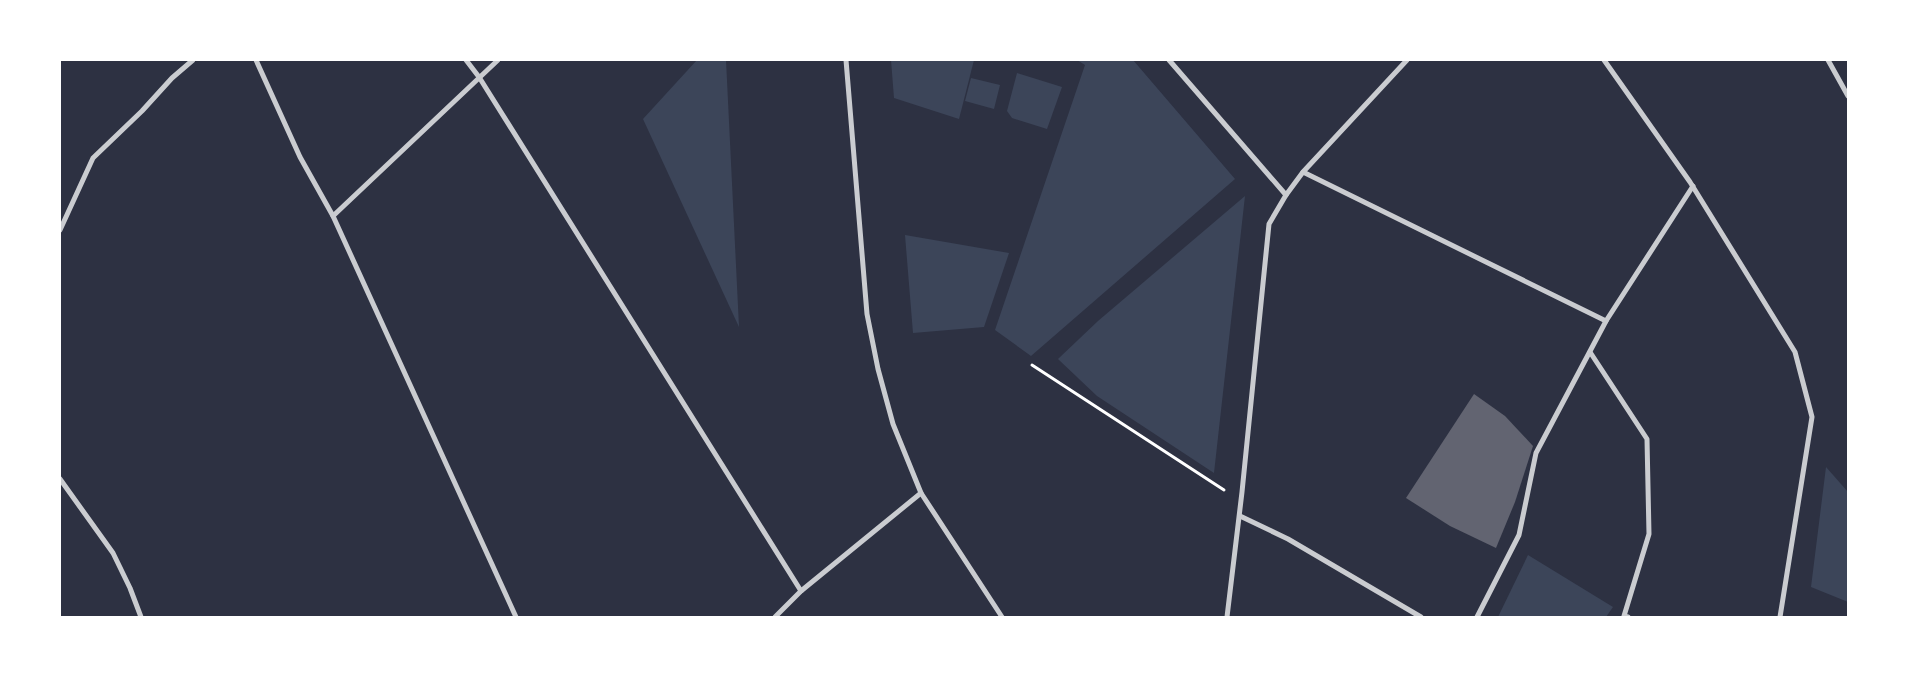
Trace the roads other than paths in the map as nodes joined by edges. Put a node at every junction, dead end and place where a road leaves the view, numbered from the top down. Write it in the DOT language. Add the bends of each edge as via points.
graph roads {
  1 [pos="193,60"];
  2 [pos="256,60"];
  3 [pos="466,60"];
  4 [pos="498,60"];
  5 [pos="846,60"];
  6 [pos="1169,60"];
  7 [pos="1407,60"];
  8 [pos="1604,60"];
  9 [pos="1828,60"];
  10 [pos="479,77"];
  11 [pos="1848,96"];
  12 [pos="1303,172"];
  13 [pos="1693,186"];
  14 [pos="1286,195"];
  15 [pos="333,216"];
  16 [pos="60,230"];
  17 [pos="1606,321"];
  18 [pos="1590,352"];
  19 [pos="60,478"];
  20 [pos="921,493"];
  21 [pos="1240,516"];
  22 [pos="801,591"];
  23 [pos="1626,616"];
  24 [pos="141,617"];
  25 [pos="516,617"];
  26 [pos="775,617"];
  27 [pos="1002,617"];
  28 [pos="1227,617"];
  29 [pos="1421,617"];
  30 [pos="1477,617"];
  31 [pos="1780,617"];
  1 -- 16 [label="street" via="93,158"];
  2 -- 15 [label="street" via="300,157"];
  3 -- 10 [label="street"];
  4 -- 10 [label="street"];
  5 -- 20 [label="street" via="867,314 893,424"];
  6 -- 14 [label="street"];
  7 -- 12 [label="street"];
  8 -- 13 [label="street"];
  9 -- 11 [label="street"];
  10 -- 15 [label="street"];
  10 -- 22 [label="street"];
  12 -- 14 [label="street"];
  12 -- 17 [label="street"];
  13 -- 17 [label="street"];
  13 -- 31 [label="street" via="1795,352 1812,417"];
  14 -- 21 [label="street" via="1269,224"];
  15 -- 25 [label="street"];
  17 -- 18 [label="street"];
  18 -- 23 [label="street" via="1647,440 1649,534"];
  18 -- 30 [label="street" via="1536,453 1519,535"];
  19 -- 24 [label="street" via="113,553"];
  20 -- 22 [label="street"];
  20 -- 27 [label="street"];
  21 -- 28 [label="street"];
  21 -- 29 [label="street" via="1288,539"];
  22 -- 26 [label="street"];
}
